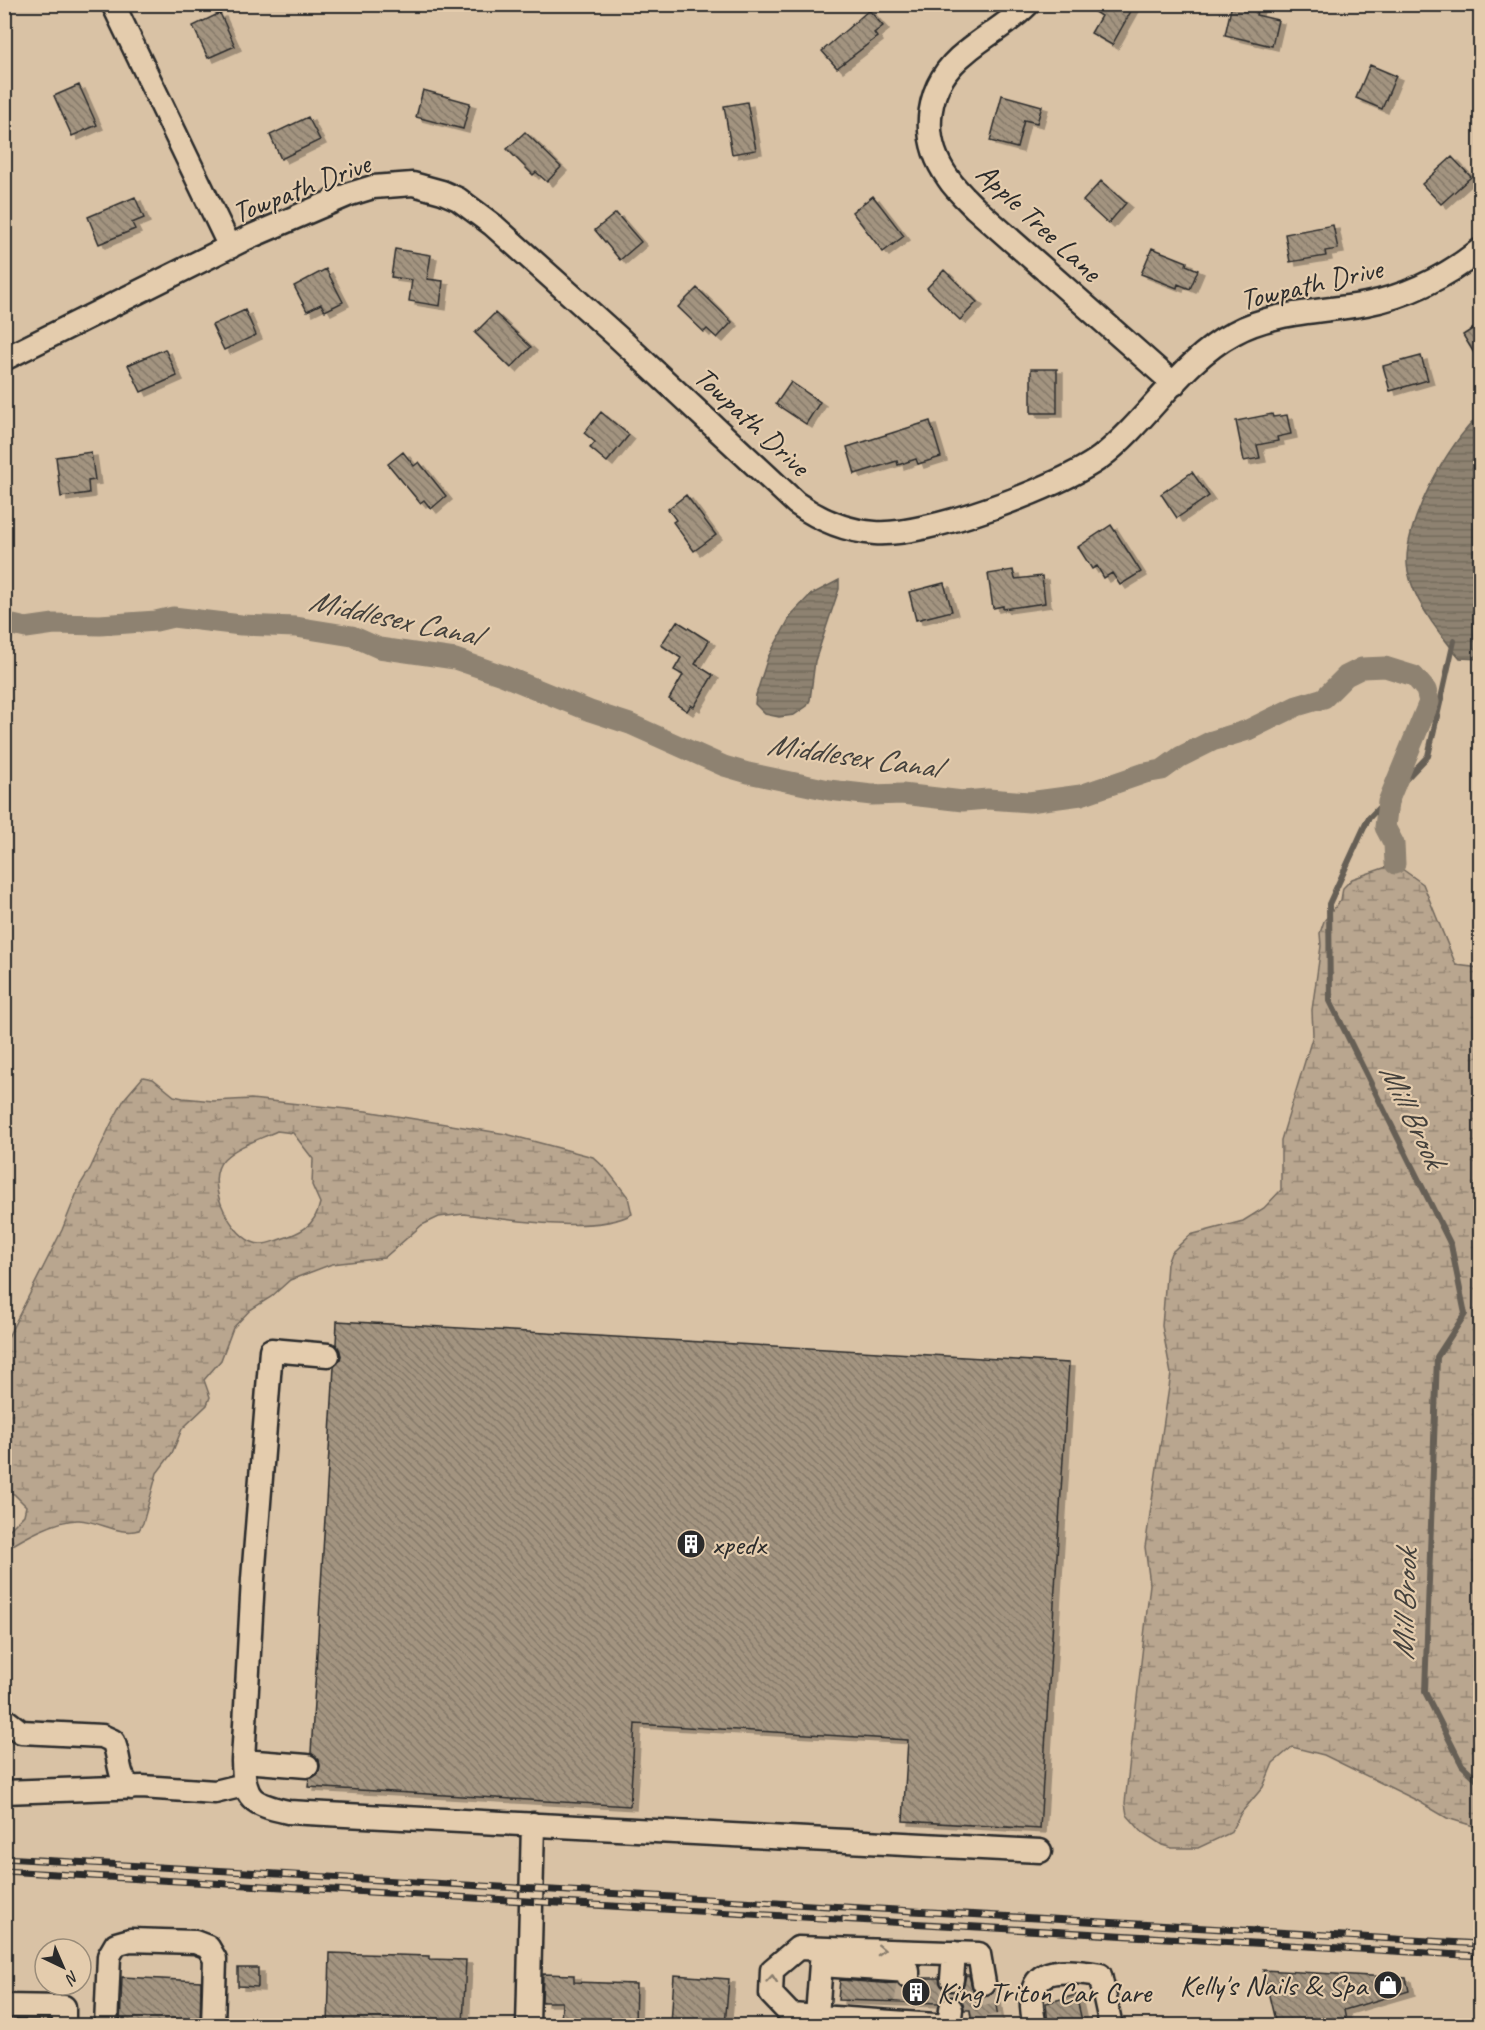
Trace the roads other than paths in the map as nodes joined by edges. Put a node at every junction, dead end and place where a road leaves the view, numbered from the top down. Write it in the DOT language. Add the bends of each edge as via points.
graph roads {
  1 [pos="113,4"];
  2 [pos="1028,4"];
  3 [pos="230,247"];
  4 [pos="1480,250"];
  5 [pos="4,359"];
  6 [pos="1174,384"];
  7 [pos="328,1355"];
  8 [pos="4,1719"];
  9 [pos="243,1761"];
  10 [pos="307,1766"];
  11 [pos="244,1785"];
  12 [pos="130,1788"];
  13 [pos="4,1792"];
  14 [pos="533,1824"];
  15 [pos="1040,1851"];
  16 [pos="954,1953"];
  17 [pos="822,1957"];
  18 [pos="908,1977"];
  19 [pos="952,1979"];
  20 [pos="984,1983"];
  21 [pos="4,2006"];
  22 [pos="951,2009"];
  23 [pos="817,2016"];
  24 [pos="896,2017"];
  25 [pos="932,2024"];
  26 [pos="64,2025"];
  27 [pos="106,2025"];
  28 [pos="213,2025"];
  29 [pos="528,2025"];
  30 [pos="1035,2025"];
  31 [pos="1111,2025"];
  1 -- 3 [label="street"];
  2 -- 6 [label="street, Apple Tree Lane" via="965,52 940,81 929,116 936,155 946,177 975,208"];
  3 -- 5 [label="street, Towpath Drive"];
  3 -- 6 [label="street, Towpath Drive" via="373,187 399,183 458,199 493,225 619,338 796,503 828,522 865,532 928,527 1070,476 1102,456"];
  4 -- 6 [label="street, Towpath Drive" via="1455,270 1399,295 1367,304 1293,314 1235,332 1200,356"];
  7 -- 9 [label="street" via="271,1350"];
  8 -- 12 [label="street" via="21,1732 102,1736 113,1741 123,1781"];
  9 -- 10 [label="street"];
  9 -- 11 [label="street"];
  11 -- 12 [label="street" via="214,1792"];
  11 -- 14 [label="street" via="257,1804 288,1812"];
  12 -- 13 [label="street"];
  14 -- 15 [label="street"];
  14 -- 29 [label="street"];
  17 -- 16 [label="street, one-way"];
  16 -- 19 [label="street"];
  16 -- 20 [label="street" via="979,1954"];
  17 -- 18 [label="street" via="908,1971"];
  17 -- 23 [label="street"];
  23 -- 17 [label="street, one-way" via="791,2015 771,1994 772,1970 798,1948"];
  21 -- 26 [label="street" via="64,2007"];
  22 -- 25 [label="street" via="950,2025"];
  23 -- 24 [label="street"];
  24 -- 25 [label="street"];
  27 -- 28 [label="street" via="109,1956 116,1944 130,1940 195,1942 208,1947 215,1963"];
  30 -- 31 [label="street" via="1030,1996 1034,1984 1042,1977 1064,1971 1100,1975"];
}
